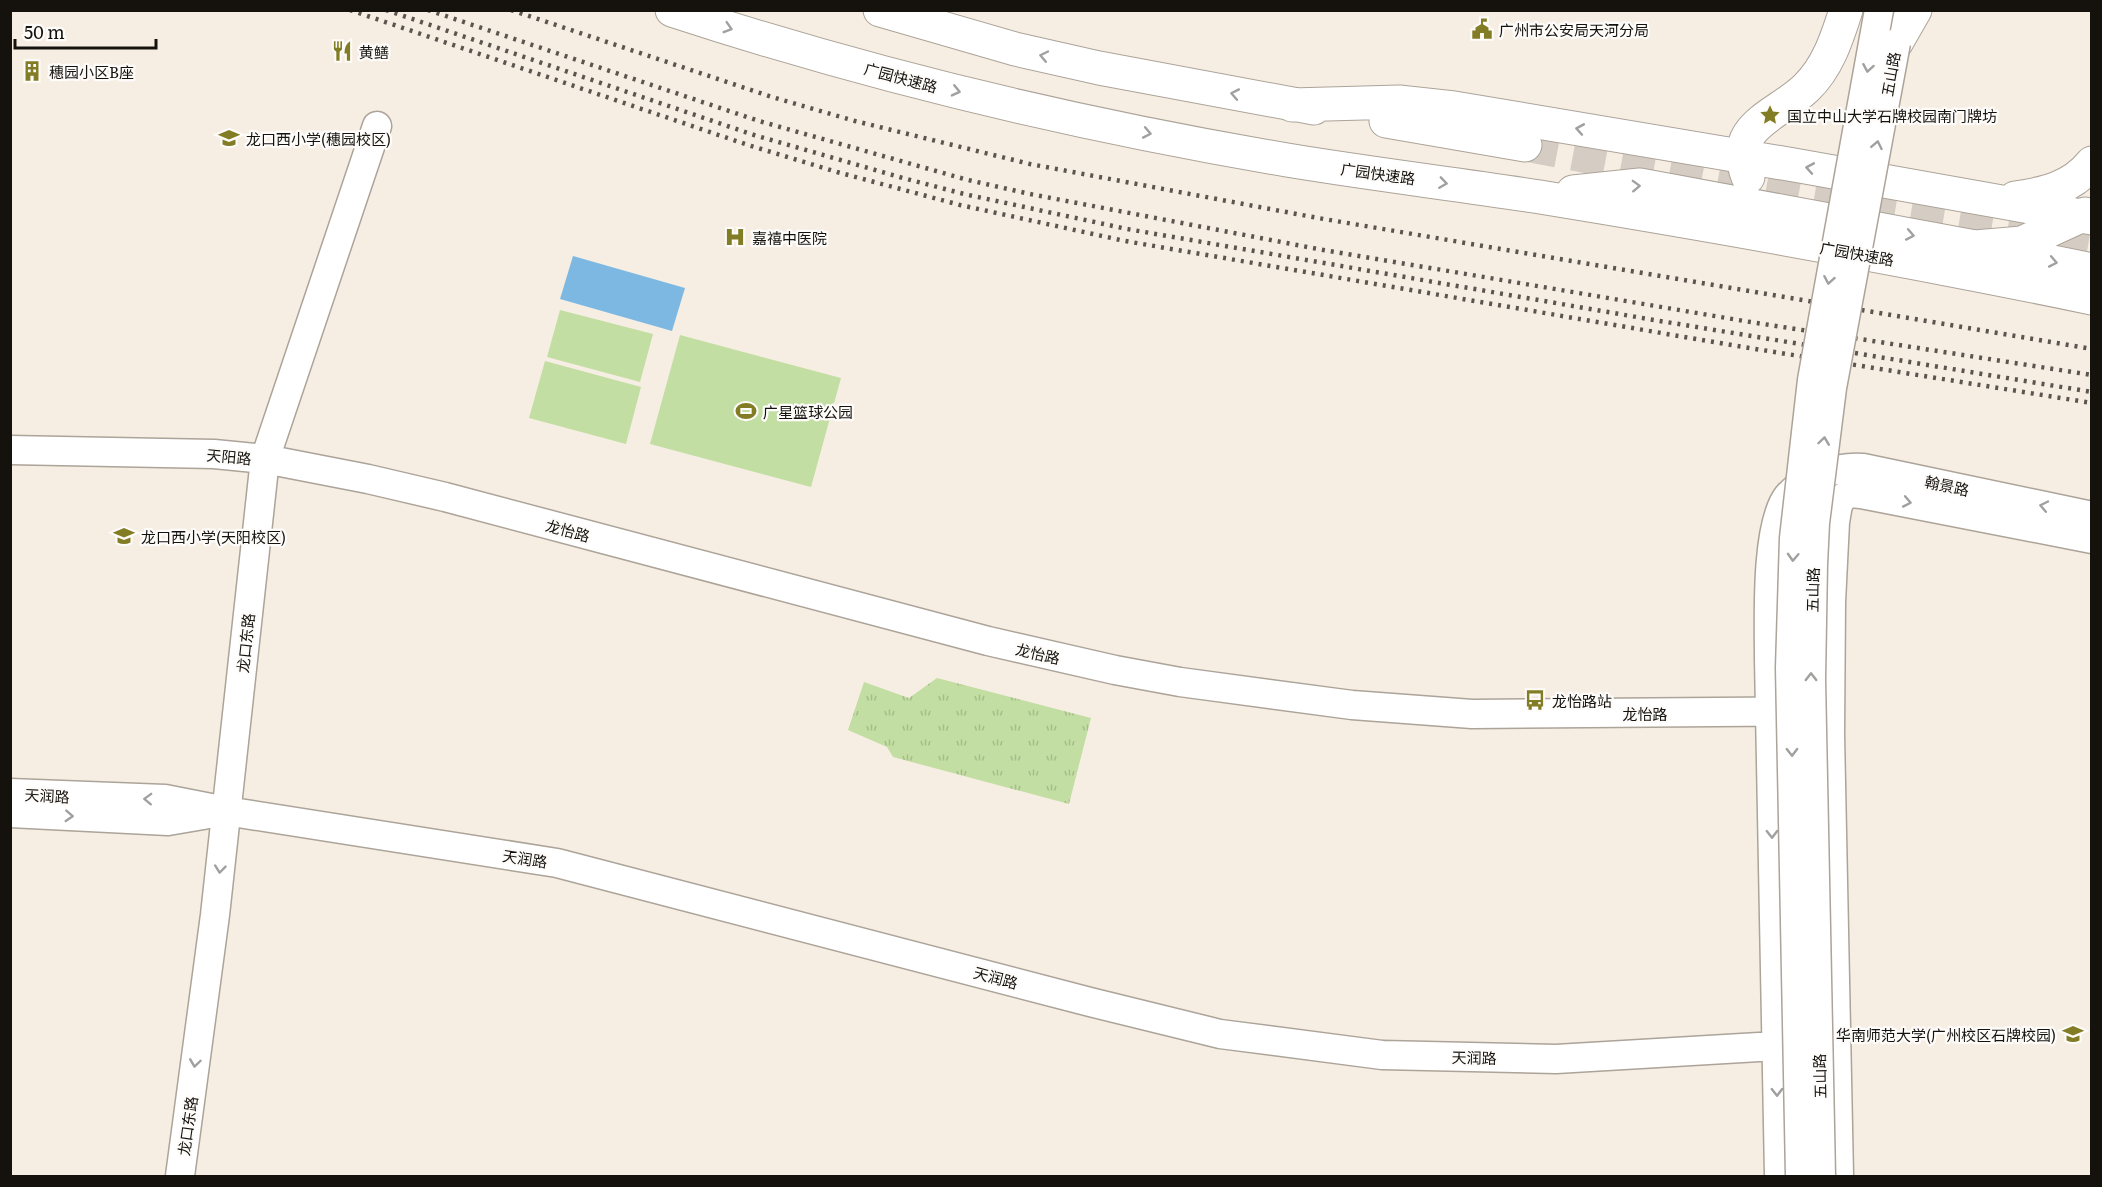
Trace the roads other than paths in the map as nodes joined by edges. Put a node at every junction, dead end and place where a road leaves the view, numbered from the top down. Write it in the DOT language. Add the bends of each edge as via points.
graph roads {
  1 [pos="672,10"];
  2 [pos="880,10"];
  3 [pos="1846,10"];
  4 [pos="1879,10"];
  5 [pos="1901,10"];
  6 [pos="1915,10"];
  7 [pos="1896,42"];
  8 [pos="1292,105"];
  9 [pos="377,126"];
  10 [pos="1525,145"];
  11 [pos="1742,156"];
  12 [pos="2091,163"];
  13 [pos="1536,197"];
  14 [pos="1992,200"];
  15 [pos="1779,210"];
  16 [pos="2088,215"];
  17 [pos="1975,247"];
  18 [pos="2091,270"];
  19 [pos="2091,298"];
  20 [pos="10,450"];
  21 [pos="265,459"];
  22 [pos="10,466"];
  23 [pos="2091,516"];
  24 [pos="2091,539"];
  25 [pos="1830,711"];
  26 [pos="1769,713"];
  27 [pos="10,793"];
  28 [pos="226,811"];
  29 [pos="10,813"];
  30 [pos="1776,1046"];
  31 [pos="180,1176"];
  32 [pos="1779,1176"];
  33 [pos="1800,1176"];
  34 [pos="1821,1176"];
  35 [pos="1839,1176"];
  1 -- 13 [label="highway, 广园快速路, one-way" via="930,85 1090,121 1287,160"];
  8 -- 2 [label="highway, one-way" via="1026,52"];
  3 -- 11 [label="highway" via="1834,47 1821,70 1807,87 1753,126 1745,139"];
  4 -- 33 [label="street, 五山路, one-way, bridge" via="1818,344 1794,538 1790,668"];
  5 -- 7 [label="street, 五山路"];
  6 -- 7 [label="highway"];
  34 -- 7 [label="street, 五山路, one-way, bridge" via="1811,679 1817,497 1832,388"];
  8 -- 10 [label="highway"];
  11 -- 8 [label="highway, one-way" via="1421,104"];
  9 -- 21 [label="street, 龙口东路"];
  14 -- 11 [label="highway, one-way"];
  11 -- 15 [label="highway" via="1747,176"];
  12 -- 14 [label="highway" via="2064,187 2043,194"];
  13 -- 15 [label="highway, one-way" via="1640,184"];
  13 -- 19 [label="highway, 广园快速路"];
  14 -- 16 [label="highway"];
  15 -- 17 [label="highway, one-way"];
  16 -- 17 [label="highway" via="2022,243"];
  17 -- 18 [label="highway, one-way"];
  20 -- 21 [label="street, 天阳路" via="214,454"];
  21 -- 22 [label="street, 天阳路" via="214,469"];
  21 -- 26 [label="street, 龙怡路" via="445,497 977,639 1180,682 1421,712"];
  21 -- 28 [label="street, 龙口东路"];
  23 -- 26 [label="street, 翰景路, one-way" via="1863,468 1832,471 1803,483 1788,496 1776,528 1771,574"];
  25 -- 24 [label="street, 翰景路, one-way" via="1835,522 1842,498 1850,493 1890,498"];
  25 -- 26 [label="street, 龙怡路"];
  25 -- 35 [label="street"];
  26 -- 30 [label="street, one-way"];
  28 -- 27 [label="street, 天润路, one-way" via="165,799"];
  29 -- 28 [label="street, 天润路, one-way" via="168,821"];
  28 -- 30 [label="street, 天润路" via="556,863 1220,1034 1382,1055 1545,1059"];
  28 -- 31 [label="street, 龙口东路, one-way"];
  30 -- 32 [label="street, one-way"];
}
